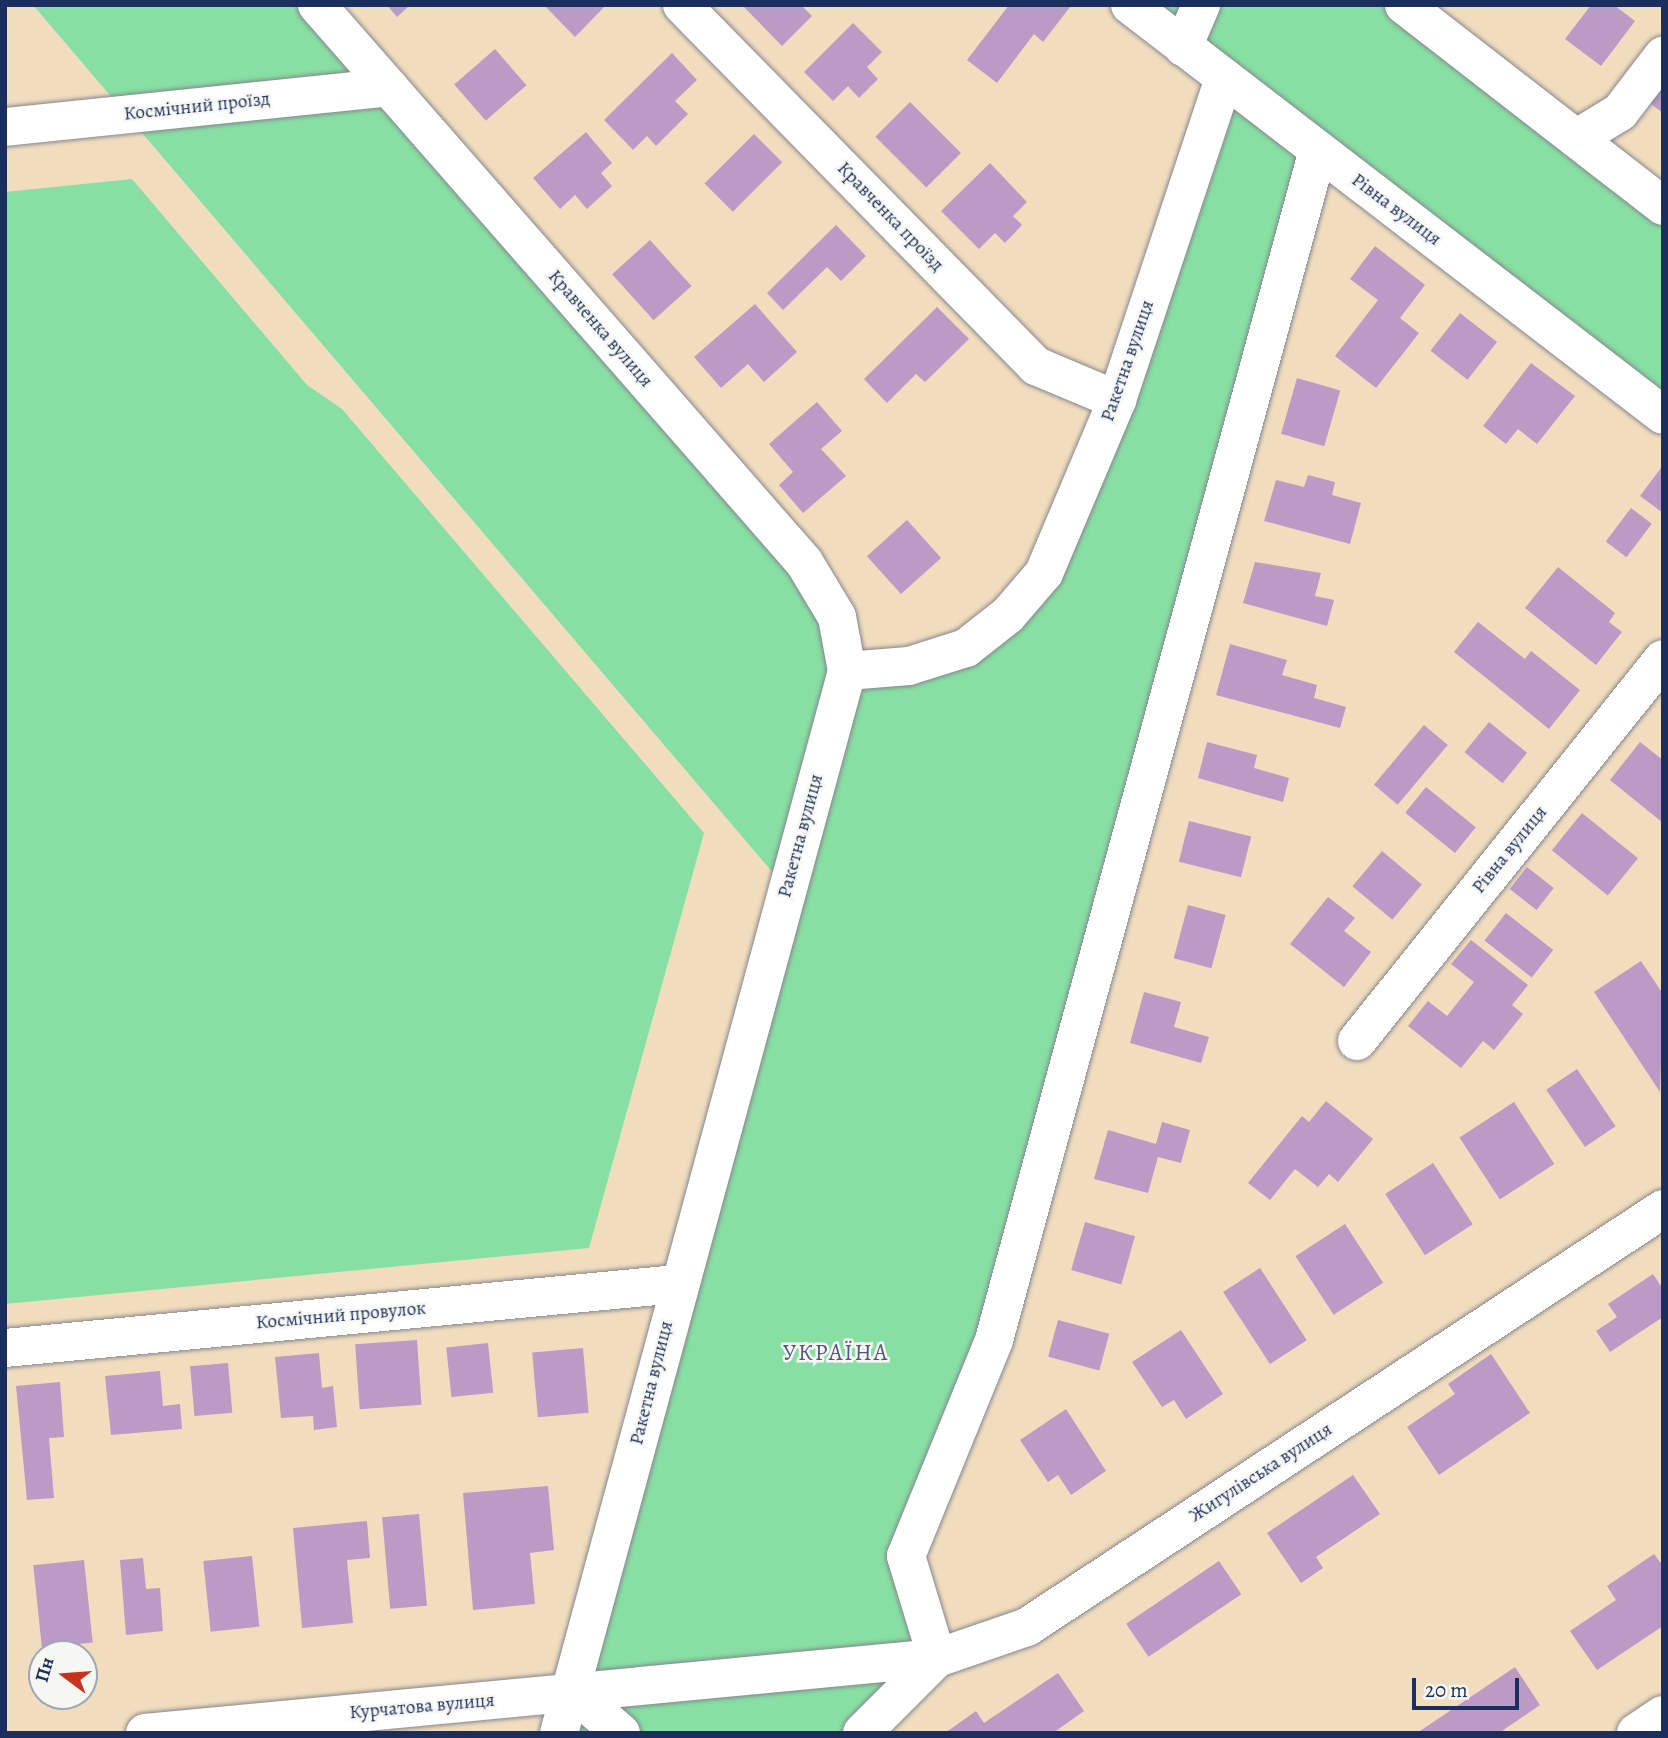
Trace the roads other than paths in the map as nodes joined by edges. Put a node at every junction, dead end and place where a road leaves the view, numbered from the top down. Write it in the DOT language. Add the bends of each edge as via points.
graph roads {
  1 [pos="317,5"];
  2 [pos="682,5"];
  3 [pos="1130,5"];
  4 [pos="1201,5"];
  5 [pos="1404,5"];
  6 [pos="1183,47"];
  7 [pos="1663,56"];
  8 [pos="1224,78"];
  9 [pos="389,88"];
  10 [pos="5,127"];
  11 [pos="1579,137"];
  12 [pos="1318,150"];
  13 [pos="1663,206"];
  14 [pos="1117,400"];
  15 [pos="1663,415"];
  16 [pos="1663,659"];
  17 [pos="847,671"];
  18 [pos="1357,1041"];
  19 [pos="1662,1211"];
  20 [pos="677,1284"];
  21 [pos="5,1348"];
  22 [pos="937,1658"];
  23 [pos="573,1692"];
  24 [pos="1663,1714"];
  25 [pos="145,1733"];
  26 [pos="559,1733"];
  27 [pos="621,1733"];
  28 [pos="862,1733"];
  29 [pos="1636,1733"];
  1 -- 9 [label="street, Кравченка вулиця"];
  2 -- 14 [label="street, Кравченка проїзд" via="1036,366"];
  3 -- 6 [label="street, Рівна вулиця"];
  4 -- 6 [label="street"];
  5 -- 11 [label="street"];
  6 -- 8 [label="street, Рівна вулиця"];
  7 -- 11 [label="street" via="1620,112"];
  8 -- 12 [label="street, Рівна вулиця"];
  8 -- 14 [label="street, Ракетна вулиця"];
  9 -- 10 [label="street, Космічний проїзд"];
  9 -- 17 [label="street, Кравченка вулиця" via="804,562 837,617"];
  11 -- 13 [label="street"];
  12 -- 15 [label="street, Рівна вулиця"];
  12 -- 22 [label="street" via="994,1340 906,1556"];
  14 -- 17 [label="street, Ракетна вулиця" via="1044,573 1008,615 966,648 909,666"];
  16 -- 18 [label="street, Рівна вулиця"];
  17 -- 20 [label="street, Ракетна вулиця"];
  19 -- 22 [label="street, Жигулівська вулиця" via="1027,1627"];
  20 -- 21 [label="street, Космічний провулок"];
  20 -- 23 [label="street, Ракетна вулиця"];
  22 -- 23 [label="street, Курчатова вулиця"];
  22 -- 28 [label="street, Жигулівська вулиця"];
  23 -- 25 [label="street, Курчатова вулиця"];
  23 -- 26 [label="street, Ракетна вулиця"];
  23 -- 27 [label="street"];
  24 -- 29 [label="street"];
}
